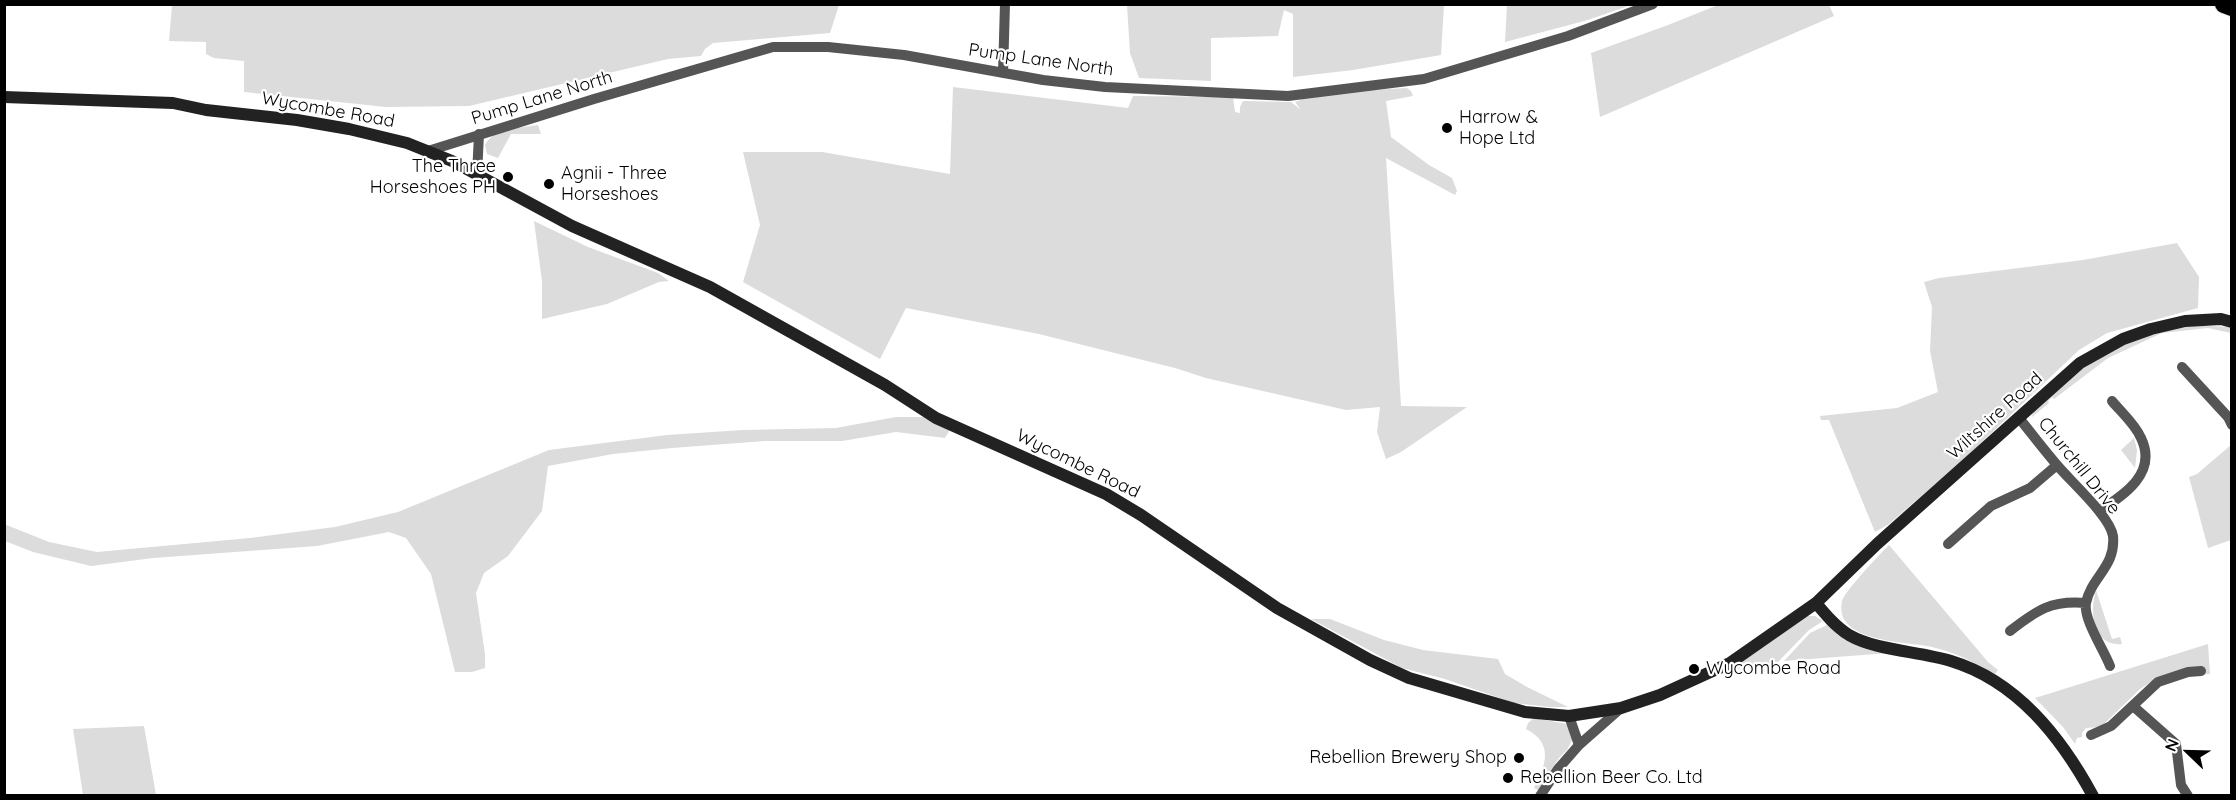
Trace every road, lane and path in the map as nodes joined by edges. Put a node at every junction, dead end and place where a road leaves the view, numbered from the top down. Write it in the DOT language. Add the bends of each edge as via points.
graph roads {
  1 [pos="1005,4"];
  2 [pos="1653,4"];
  3 [pos="2224,4"];
  4 [pos="2232,7"];
  5 [pos="1003,73"];
  6 [pos="4,98"];
  7 [pos="479,134"];
  8 [pos="428,151"];
  9 [pos="477,175"];
  10 [pos="2232,322"];
  11 [pos="2182,367"];
  12 [pos="2112,401"];
  13 [pos="2019,418"];
  14 [pos="2232,424"];
  15 [pos="2057,465"];
  16 [pos="2099,512"];
  17 [pos="1948,544"];
  18 [pos="1816,603"];
  19 [pos="2086,603"];
  20 [pos="2010,631"];
  21 [pos="2110,666"];
  22 [pos="2202,671"];
  23 [pos="2133,706"];
  24 [pos="1621,708"];
  25 [pos="1569,716"];
  26 [pos="2091,735"];
  27 [pos="1579,745"];
  28 [pos="1540,795"];
  29 [pos="2093,795"];
  30 [pos="2188,795"];
  1 -- 5 [label="street"];
  2 -- 5 [label="street, Pump Lane North" via="1568,36 1424,79 1287,96 1105,87"];
  3 -- 4 [label="highway"];
  5 -- 7 [label="street, Pump Lane North" via="904,55 773,46"];
  6 -- 8 [label="street, Wycombe Road" via="173,103 349,129"];
  7 -- 8 [label="street, Pump Lane North"];
  7 -- 9 [label="street"];
  8 -- 9 [label="street, Wycombe Road"];
  9 -- 25 [label="street, Wycombe Road" via="572,226 710,287 936,418 1106,494 1277,608 1370,660 1408,678 1525,712"];
  10 -- 13 [label="street, Wiltshire Road" via="2185,321 2123,339 2080,363"];
  11 -- 14 [label="street"];
  12 -- 16 [label="street" via="2141,436 2146,452 2136,483"];
  13 -- 15 [label="street, Churchill Drive"];
  13 -- 18 [label="street, Wiltshire Road"];
  15 -- 16 [label="street, Churchill Drive"];
  15 -- 17 [label="street" via="2030,488 1990,506"];
  16 -- 19 [label="street, Churchill Drive" via="2113,534 2112,555"];
  18 -- 24 [label="street, Wycombe Road" via="1730,663"];
  18 -- 29 [label="street" via="1848,634 1869,644 1953,661 1995,681 2047,725"];
  19 -- 20 [label="street" via="2053,604"];
  19 -- 21 [label="street" via="2087,616"];
  22 -- 23 [label="street" via="2158,682"];
  23 -- 26 [label="street" via="2111,726"];
  23 -- 30 [label="street" via="2176,744 2181,785"];
  24 -- 25 [label="street, Wycombe Road"];
  24 -- 27 [label="street"];
  25 -- 27 [label="street"];
  27 -- 28 [label="street"];
}
